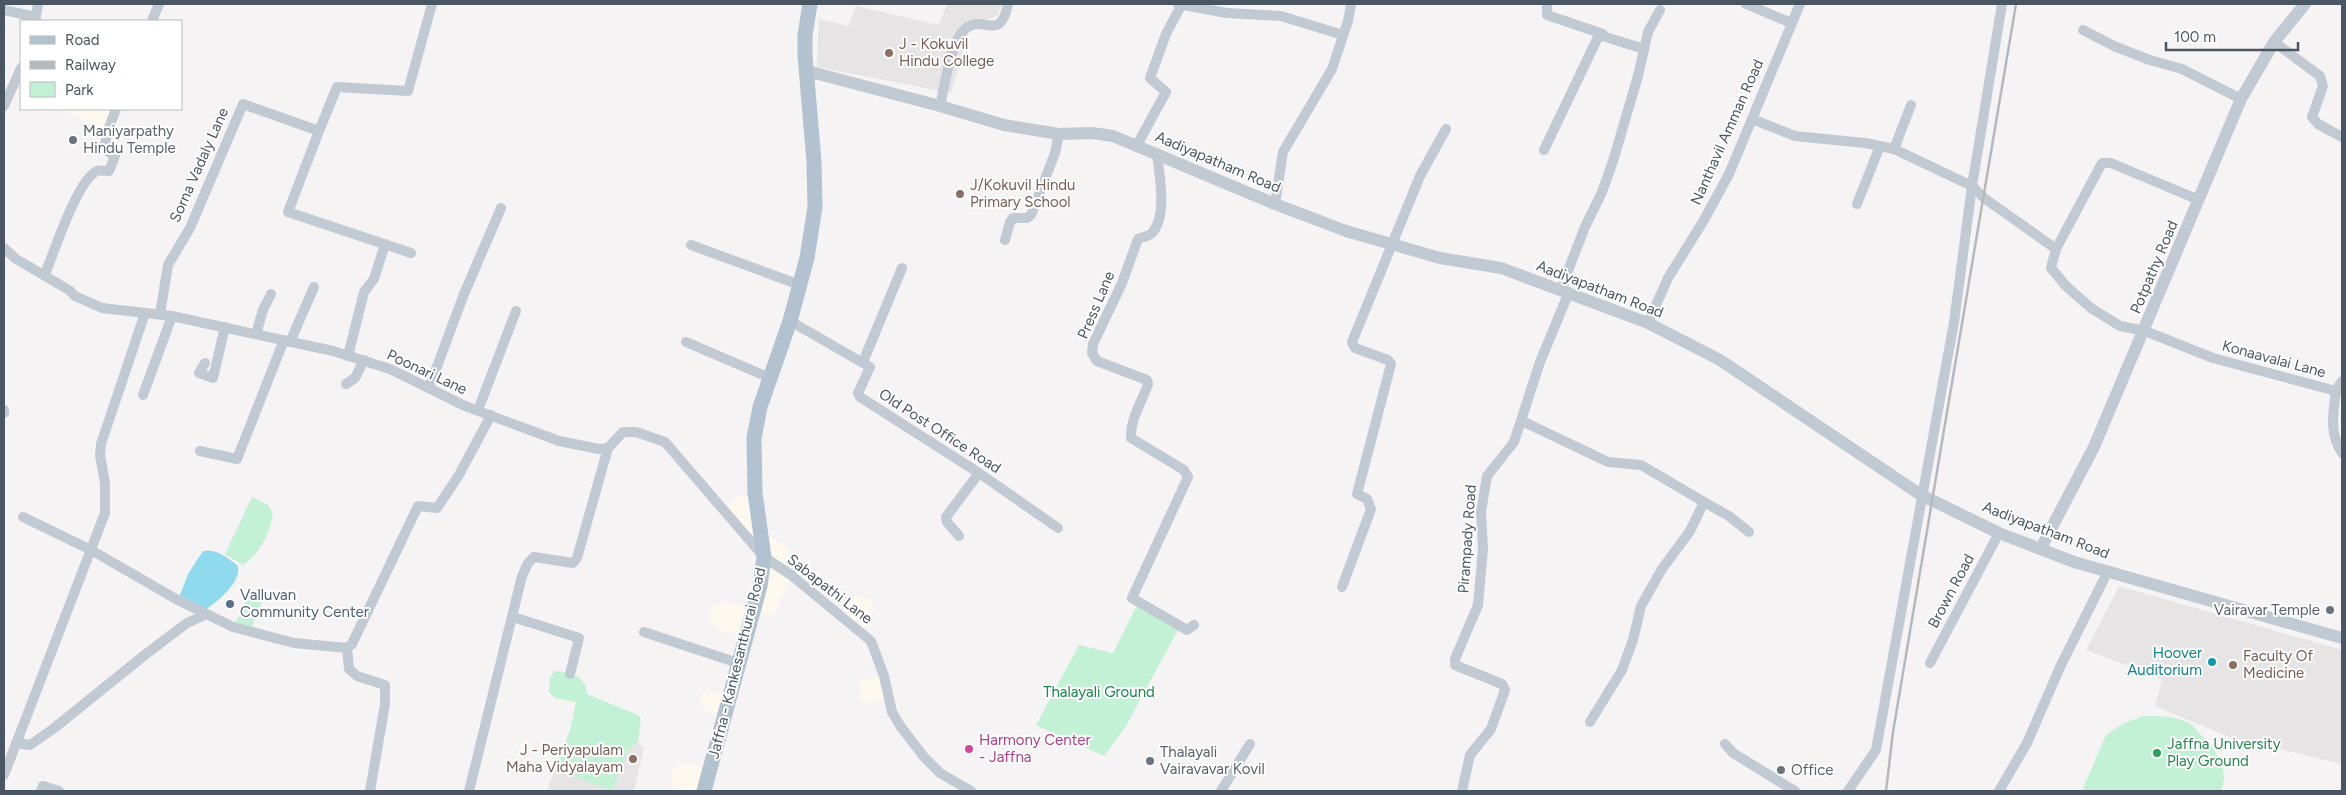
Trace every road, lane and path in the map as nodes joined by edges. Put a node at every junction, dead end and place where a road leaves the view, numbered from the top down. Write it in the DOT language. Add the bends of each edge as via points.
graph roads {
  1 [pos="38,4"];
  2 [pos="159,4"];
  3 [pos="432,4"];
  4 [pos="810,4"];
  5 [pos="1008,4"];
  6 [pos="1178,4"];
  7 [pos="1182,4"];
  8 [pos="1351,4"];
  9 [pos="1547,4"];
  10 [pos="1746,4"];
  11 [pos="1800,4"];
  12 [pos="2002,4"];
  13 [pos="2305,4"];
  14 [pos="4,10"];
  15 [pos="1660,10"];
  16 [pos="36,19"];
  17 [pos="152,20"];
  18 [pos="1791,23"];
  19 [pos="2083,30"];
  20 [pos="1603,34"];
  21 [pos="1344,35"];
  22 [pos="2274,42"];
  23 [pos="1644,49"];
  24 [pos="20,70"];
  25 [pos="807,71"];
  26 [pos="2241,99"];
  27 [pos="1911,105"];
  28 [pos="4,106"];
  29 [pos="940,106"];
  30 [pos="116,110"];
  31 [pos="1752,119"];
  32 [pos="1446,129"];
  33 [pos="319,131"];
  34 [pos="1058,134"];
  35 [pos="2342,137"];
  36 [pos="1137,145"];
  37 [pos="1880,146"];
  38 [pos="1894,149"];
  39 [pos="1544,150"];
  40 [pos="1157,153"];
  41 [pos="1972,186"];
  42 [pos="2199,200"];
  43 [pos="1275,204"];
  44 [pos="1857,204"];
  45 [pos="500,208"];
  46 [pos="1005,240"];
  47 [pos="385,244"];
  48 [pos="691,245"];
  49 [pos="1391,246"];
  50 [pos="4,248"];
  51 [pos="2056,249"];
  52 [pos="410,253"];
  53 [pos="902,268"];
  54 [pos="45,274"];
  55 [pos="800,285"];
  56 [pos="314,287"];
  57 [pos="1566,292"];
  58 [pos="271,294"];
  59 [pos="516,311"];
  60 [pos="144,313"];
  61 [pos="160,314"];
  62 [pos="172,316"];
  63 [pos="790,322"];
  64 [pos="1648,323"];
  65 [pos="225,327"];
  66 [pos="2145,331"];
  67 [pos="256,334"];
  68 [pos="287,341"];
  69 [pos="686,342"];
  70 [pos="348,356"];
  71 [pos="364,360"];
  72 [pos="863,362"];
  73 [pos="205,363"];
  74 [pos="770,378"];
  75 [pos="2342,381"];
  76 [pos="346,384"];
  77 [pos="429,388"];
  78 [pos="2336,391"];
  79 [pos="143,395"];
  80 [pos="478,410"];
  81 [pos="491,415"];
  82 [pos="1522,421"];
  83 [pos="608,448"];
  84 [pos="200,451"];
  85 [pos="2342,454"];
  86 [pos="979,473"];
  87 [pos="1921,495"];
  88 [pos="1704,502"];
  89 [pos="23,517"];
  90 [pos="1058,528"];
  91 [pos="1749,532"];
  92 [pos="1999,533"];
  93 [pos="959,536"];
  94 [pos="2041,548"];
  95 [pos="91,550"];
  96 [pos="764,557"];
  97 [pos="2108,571"];
  98 [pos="1342,587"];
  99 [pos="205,615"];
  100 [pos="513,616"];
  101 [pos="1194,625"];
  102 [pos="644,632"];
  103 [pos="2342,638"];
  104 [pos="347,648"];
  105 [pos="738,663"];
  106 [pos="1930,663"];
  107 [pos="570,674"];
  108 [pos="1590,722"];
  109 [pos="16,744"];
  110 [pos="1250,744"];
  111 [pos="1725,744"];
  112 [pos="4,775"];
  113 [pos="41,791"];
  114 [pos="58,791"];
  115 [pos="370,791"];
  116 [pos="469,791"];
  117 [pos="704,791"];
  118 [pos="971,791"];
  119 [pos="1222,791"];
  120 [pos="1462,791"];
  121 [pos="1795,791"];
  122 [pos="1848,791"];
  123 [pos="1999,791"];
  1 -- 16 [label="street"];
  2 -- 17 [label="street"];
  3 -- 33 [label="street" via="408,91 337,87"];
  4 -- 25 [label="main road, Jaffna - Kankesanthurai Road" via="805,35"];
  5 -- 29 [label="street" via="1002,23 966,28 957,40"];
  6 -- 7 [label="street"];
  7 -- 21 [label="street" via="1227,14 1281,16"];
  7 -- 36 [label="street" via="1166,34 1150,78 1166,92"];
  8 -- 21 [label="street"];
  9 -- 20 [label="street" via="1547,16"];
  10 -- 18 [label="street"];
  11 -- 18 [label="street, Nanthavil Amman Road"];
  12 -- 41 [label="street"];
  13 -- 22 [label="street, Potpathy Road"];
  14 -- 16 [label="street"];
  15 -- 23 [label="street, Pirampady Road" via="1648,32"];
  18 -- 31 [label="street, Nanthavil Amman Road"];
  19 -- 26 [label="street" via="2133,54 2182,69"];
  20 -- 23 [label="street"];
  20 -- 39 [label="street" via="1597,38"];
  21 -- 43 [label="street" via="1332,69 1283,152"];
  22 -- 26 [label="street, Potpathy Road"];
  22 -- 35 [label="street" via="2320,76 2323,86 2312,117"];
  23 -- 57 [label="street, Pirampady Road" via="1613,161 1564,280"];
  24 -- 28 [label="street"];
  25 -- 29 [label="street, Aadiyapatham Road"];
  25 -- 55 [label="main road, Jaffna - Kankesanthurai Road" via="815,197 812,235"];
  26 -- 42 [label="street, Potpathy Road"];
  27 -- 38 [label="street"];
  29 -- 34 [label="street, Aadiyapatham Road" via="1004,125"];
  30 -- 54 [label="street" via="104,149 115,156 109,171 98,171 84,184"];
  31 -- 37 [label="street" via="1795,136"];
  31 -- 64 [label="street, Nanthavil Amman Road" via="1729,174 1668,278"];
  32 -- 49 [label="street" via="1420,176"];
  33 -- 47 [label="street" via="288,212"];
  33 -- 61 [label="street, Sorna Vadaly Lane" via="242,104 190,228 168,265"];
  34 -- 36 [label="street, Aadiyapatham Road" via="1092,133 1113,136"];
  34 -- 46 [label="street" via="1055,153 1031,215 1013,218"];
  36 -- 40 [label="street, Aadiyapatham Road"];
  37 -- 38 [label="street"];
  37 -- 44 [label="street"];
  38 -- 41 [label="street"];
  40 -- 43 [label="street, Aadiyapatham Road"];
  40 -- 101 [label="street, Press Lane" via="1162,199 1159,224 1152,234 1138,239 1092,353 1097,361 1147,380 1146,393 1131,427 1131,438 1184,470 1188,477 1132,598 1187,630"];
  41 -- 51 [label="street"];
  41 -- 87 [label="street" via="1954,322"];
  42 -- 51 [label="street" via="2102,162"];
  42 -- 66 [label="street, Potpathy Road"];
  43 -- 49 [label="street, Aadiyapatham Road"];
  45 -- 77 [label="street"];
  47 -- 52 [label="street"];
  47 -- 70 [label="street" via="374,279 364,292"];
  48 -- 55 [label="street"];
  49 -- 57 [label="street, Aadiyapatham Road" via="1501,268"];
  49 -- 98 [label="street" via="1352,342 1354,348 1388,360 1390,364 1357,494 1367,499 1371,509"];
  50 -- 54 [label="street, Poonari Lane" via="16,259"];
  51 -- 66 [label="street, Konaavalai Lane" via="2051,268 2066,286 2091,308 2120,326"];
  53 -- 72 [label="street"];
  54 -- 60 [label="street, Poonari Lane" via="75,296 102,308"];
  55 -- 63 [label="main road, Jaffna - Kankesanthurai Road"];
  56 -- 68 [label="street"];
  57 -- 64 [label="street, Aadiyapatham Road"];
  57 -- 82 [label="street, Pirampady Road"];
  58 -- 67 [label="street"];
  59 -- 80 [label="street"];
  60 -- 61 [label="street, Poonari Lane"];
  60 -- 95 [label="street" via="101,444 105,512"];
  61 -- 62 [label="street, Poonari Lane"];
  62 -- 65 [label="street, Poonari Lane"];
  62 -- 79 [label="street"];
  63 -- 72 [label="street"];
  63 -- 74 [label="main road, Jaffna - Kankesanthurai Road"];
  64 -- 87 [label="street, Aadiyapatham Road" via="1720,360"];
  65 -- 67 [label="street, Poonari Lane"];
  65 -- 73 [label="street" via="213,378 199,373"];
  66 -- 78 [label="street, Konaavalai Lane" via="2213,358"];
  66 -- 94 [label="street, Potpathy Road" via="2094,447"];
  67 -- 68 [label="street, Poonari Lane"];
  68 -- 70 [label="street, Poonari Lane"];
  68 -- 84 [label="street" via="237,459"];
  69 -- 74 [label="street"];
  70 -- 71 [label="street, Poonari Lane"];
  71 -- 76 [label="street" via="355,378"];
  71 -- 77 [label="street, Poonari Lane"];
  72 -- 86 [label="street, Old Post Office Road" via="870,367 858,393 860,397"];
  74 -- 96 [label="main road, Jaffna - Kankesanthurai Road" via="754,438 755,493"];
  75 -- 78 [label="street"];
  77 -- 80 [label="street, Poonari Lane"];
  78 -- 85 [label="street, Konaavalai Lane" via="2332,416 2334,437"];
  80 -- 81 [label="street, Poonari Lane"];
  81 -- 83 [label="street, Poonari Lane" via="559,441"];
  81 -- 104 [label="street" via="438,508 418,506 368,613"];
  82 -- 88 [label="street" via="1608,462 1641,465"];
  82 -- 120 [label="street, Pirampady Road" via="1514,442 1487,476 1481,512 1483,549 1478,605 1455,658 1456,664 1502,684 1504,690 1490,729 1470,755"];
  83 -- 96 [label="street" via="623,432 636,432 665,442"];
  83 -- 100 [label="street" via="577,558 573,563 534,557 528,562"];
  86 -- 90 [label="street, Old Post Office Road"];
  86 -- 93 [label="street" via="946,517"];
  87 -- 92 [label="street, Aadiyapatham Road"];
  87 -- 122 [label="street" via="1876,750"];
  88 -- 91 [label="street"];
  88 -- 108 [label="street" via="1690,531 1662,569 1641,606 1622,670"];
  89 -- 95 [label="street"];
  92 -- 94 [label="street, Aadiyapatham Road"];
  92 -- 106 [label="street, Brown Road"];
  94 -- 97 [label="street, Aadiyapatham Road" via="2074,562"];
  95 -- 99 [label="street"];
  95 -- 109 [label="street"];
  96 -- 105 [label="main road, Jaffna - Kankesanthurai Road" via="760,586"];
  96 -- 118 [label="street, Sabapathi Lane" via="871,641 884,676 892,712 901,727 940,773"];
  97 -- 103 [label="street, Aadiyapatham Road"];
  97 -- 123 [label="street" via="2060,665 2027,743"];
  99 -- 104 [label="street" via="250,632 294,643"];
  99 -- 109 [label="street" via="188,623 146,654 30,745"];
  100 -- 107 [label="street" via="579,638"];
  100 -- 116 [label="street"];
  102 -- 105 [label="street"];
  104 -- 115 [label="street" via="349,669 357,676 385,685 385,704"];
  105 -- 117 [label="main road, Jaffna - Kankesanthurai Road"];
  109 -- 112 [label="street"];
  110 -- 119 [label="street"];
  111 -- 121 [label="street" via="1733,753"];
  113 -- 114 [label="street" via="43,786"];
}
